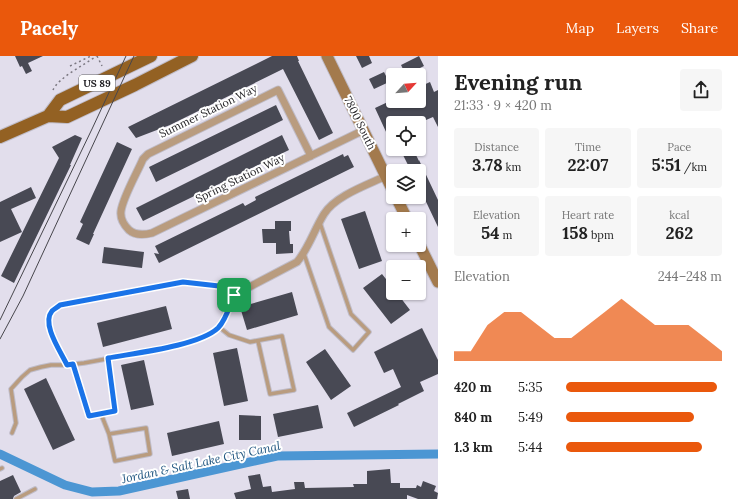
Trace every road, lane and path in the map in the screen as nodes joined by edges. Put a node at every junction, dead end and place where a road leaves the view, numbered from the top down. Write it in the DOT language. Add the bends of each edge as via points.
graph roads {
  1 [pos="91,56"];
  2 [pos="96,56"];
  3 [pos="151,56"];
  4 [pos="192,56"];
  5 [pos="327,56"];
  6 [pos="70,66"];
  7 [pos="102,66"];
  8 [pos="53,90"];
  9 [pos="48,116"];
  10 [pos="364,130"];
  11 [pos="0,138"];
  12 [pos="311,156"];
  13 [pos="386,176"];
  14 [pos="320,222"];
  15 [pos="126,227"];
  16 [pos="423,252"];
  17 [pos="304,254"];
  18 [pos="438,282"];
  19 [pos="234,295"];
  20 [pos="219,327"];
  21 [pos="258,341"];
  22 [pos="108,358"];
  23 [pos="73,364"];
  24 [pos="67,365"];
  25 [pos="101,414"];
  26 [pos="12,433"];
  27 [pos="109,434"];
  28 [pos="35,490"];
  29 [pos="16,499"];
  1 -- 6 [label="path"];
  2 -- 7 [label="path"];
  2 -- 8 [label="path" via="64,78"];
  3 -- 9 [label="main road, US 89" via="60,100"];
  4 -- 9 [label="main road" via="67,118"];
  5 -- 10 [label="main road, 7800 South"];
  9 -- 11 [label="main road, US 89"];
  10 -- 12 [label="street, Spring Station Way"];
  10 -- 13 [label="main road, 7800 South"];
  12 -- 15 [label="street, Spring Station Way" via="152,233 138,235"];
  12 -- 15 [label="street, Summer Station Way" via="278,90 148,154 143,159 123,203 122,220"];
  13 -- 14 [label="street" via="330,206"];
  14 -- 17 [label="street"];
  14 -- 17 [label="lane" via="351,314 370,332 352,350 329,327"];
  16 -- 18 [label="main road"];
  17 -- 19 [label="street" via="290,267"];
  19 -- 20 [label="lane"];
  19 -- 24 [label="lane" via="219,286 183,282 60,305 52,311 48,319 49,328"];
  20 -- 21 [label="lane" via="229,335 250,342"];
  20 -- 22 [label="lane" via="209,335 177,346"];
  21 -- 21 [label="lane" via="282,336 294,390 270,394"];
  22 -- 23 [label="lane"];
  22 -- 25 [label="lane" via="115,411"];
  23 -- 24 [label="lane"];
  23 -- 25 [label="lane" via="89,416"];
  24 -- 26 [label="lane" via="51,365 30,370 11,389 16,423"];
  25 -- 27 [label="lane"];
  27 -- 27 [label="lane" via="114,461 150,454 146,428"];
  28 -- 29 [label="lane"];
}
